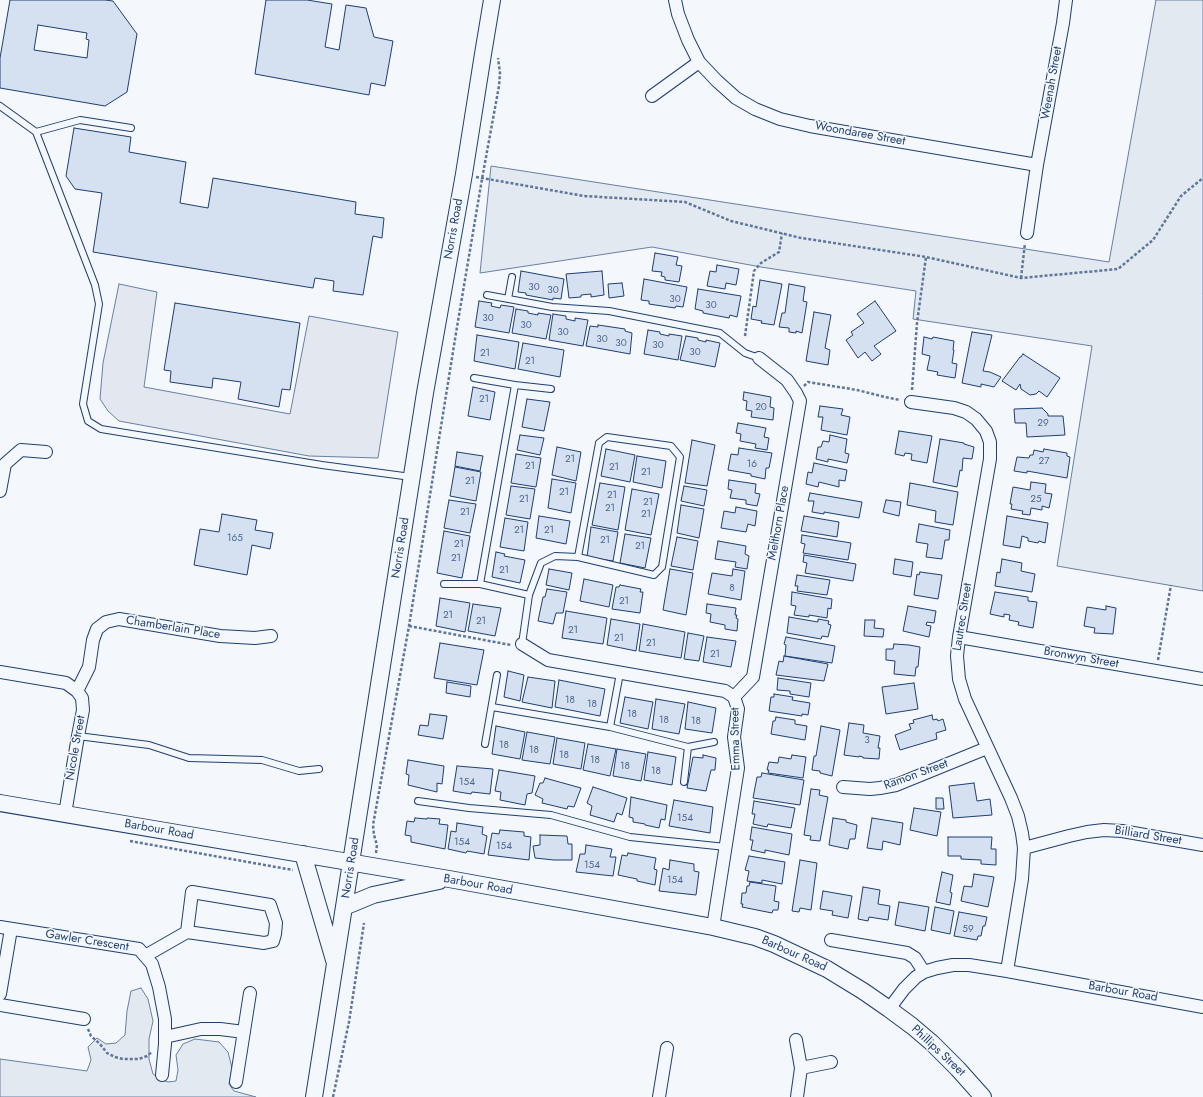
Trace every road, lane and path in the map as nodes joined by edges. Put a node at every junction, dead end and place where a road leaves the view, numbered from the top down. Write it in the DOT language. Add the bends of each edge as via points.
graph roads {
  1 [pos="492,0"];
  2 [pos="675,0"];
  3 [pos="1066,0"];
  4 [pos="499,51"];
  5 [pos="699,62"];
  6 [pos="652,96"];
  7 [pos="0,106"];
  8 [pos="131,128"];
  9 [pos="36,132"];
  10 [pos="1037,165"];
  11 [pos="464,174"];
  12 [pos="1203,178"];
  13 [pos="482,179"];
  14 [pos="782,233"];
  15 [pos="1027,234"];
  16 [pos="926,257"];
  17 [pos="512,277"];
  18 [pos="1021,278"];
  19 [pos="487,295"];
  20 [pos="508,299"];
  21 [pos="745,336"];
  22 [pos="759,358"];
  23 [pos="474,378"];
  24 [pos="515,386"];
  25 [pos="551,389"];
  26 [pos="796,393"];
  27 [pos="911,402"];
  28 [pos="46,452"];
  29 [pos="411,477"];
  30 [pos="0,491"];
  31 [pos="578,558"];
  32 [pos="444,584"];
  33 [pos="480,584"];
  34 [pos="1171,585"];
  35 [pos="529,595"];
  36 [pos="409,626"];
  37 [pos="271,636"];
  38 [pos="959,637"];
  39 [pos="522,644"];
  40 [pos="1156,671"];
  41 [pos="0,672"];
  42 [pos="620,673"];
  43 [pos="497,674"];
  44 [pos="1203,679"];
  45 [pos="77,691"];
  46 [pos="734,697"];
  47 [pos="492,707"];
  48 [pos="610,727"];
  49 [pos="78,736"];
  50 [pos="714,742"];
  51 [pos="485,744"];
  52 [pos="688,747"];
  53 [pos="987,748"];
  54 [pos="319,769"];
  55 [pos="684,782"];
  56 [pos="843,787"];
  57 [pos="418,801"];
  58 [pos="0,803"];
  59 [pos="65,814"];
  60 [pos="124,840"];
  61 [pos="1203,845"];
  62 [pos="726,847"];
  63 [pos="1024,848"];
  64 [pos="376,850"];
  65 [pos="303,854"];
  66 [pos="352,863"];
  67 [pos="295,870"];
  68 [pos="448,879"];
  69 [pos="344,907"];
  70 [pos="364,923"];
  71 [pos="713,927"];
  72 [pos="5,928"];
  73 [pos="187,932"];
  74 [pos="831,940"];
  75 [pos="145,956"];
  76 [pos="335,965"];
  77 [pos="1007,971"];
  78 [pos="924,972"];
  79 [pos="250,993"];
  80 [pos="0,994"];
  81 [pos="0,1005"];
  82 [pos="1203,1007"];
  83 [pos="889,1009"];
  84 [pos="84,1019"];
  85 [pos="244,1032"];
  86 [pos="796,1040"];
  87 [pos="164,1043"];
  88 [pos="667,1048"];
  89 [pos="831,1062"];
  90 [pos="802,1068"];
  91 [pos="162,1075"];
  92 [pos="236,1082"];
  93 [pos="981,1096"];
  94 [pos="314,1097"];
  95 [pos="333,1097"];
  96 [pos="659,1097"];
  97 [pos="797,1097"];
  1 -- 11 [label="main road, Norris Road"];
  2 -- 5 [label="street, Woondaree Street" via="688,40"];
  3 -- 10 [label="street, Weenah Street"];
  4 -- 13 [label="path" via="499,86"];
  5 -- 6 [label="street"];
  5 -- 10 [label="street, Woondaree Street" via="736,98 780,119"];
  7 -- 9 [label="lane"];
  8 -- 9 [label="lane" via="80,120"];
  9 -- 29 [label="lane" via="95,285 99,304 83,404 88,421 101,430"];
  10 -- 15 [label="street"];
  11 -- 13 [label="path"];
  11 -- 29 [label="main road, Norris Road"];
  12 -- 18 [label="path" via="1181,196 1153,240 1118,269"];
  13 -- 14 [label="path" via="584,196 685,202 731,221"];
  13 -- 36 [label="path"];
  14 -- 16 [label="path"];
  14 -- 21 [label="path" via="779,252 754,271"];
  15 -- 18 [label="path"];
  16 -- 18 [label="path"];
  16 -- 27 [label="path" via="917,323"];
  17 -- 20 [label="lane"];
  19 -- 20 [label="lane"];
  20 -- 22 [label="lane" via="552,307 609,311 720,333 745,353"];
  22 -- 26 [label="street" via="787,380"];
  23 -- 24 [label="lane"];
  24 -- 25 [label="lane"];
  24 -- 33 [label="lane"];
  26 -- 27 [label="path" via="808,382"];
  26 -- 46 [label="street, Melthorn Place" via="800,401 753,677"];
  27 -- 38 [label="street, Lautrec Street" via="966,412 986,431 990,442 990,459"];
  28 -- 30 [label="street" via="21,450 16,454 5,464"];
  29 -- 66 [label="main road, Norris Road"];
  31 -- 31 [label="lane" via="654,575 662,567 680,457 671,446 607,437 599,442"];
  31 -- 35 [label="lane" via="555,556 541,564"];
  32 -- 33 [label="lane"];
  33 -- 35 [label="lane"];
  34 -- 40 [label="path"];
  35 -- 39 [label="lane"];
  36 -- 39 [label="path" via="508,645"];
  36 -- 64 [label="path" via="373,826"];
  37 -- 45 [label="street, Chamberlain Place" via="220,636 119,619 106,622 97,629 89,667"];
  38 -- 40 [label="street, Bronwyn Street"];
  38 -- 53 [label="street, Lautrec Street" via="959,679"];
  39 -- 42 [label="street, Emma Street" via="548,660"];
  40 -- 44 [label="street, Bronwyn Street"];
  41 -- 45 [label="street" via="66,683"];
  42 -- 46 [label="street, Emma Street" via="725,691"];
  42 -- 48 [label="lane"];
  43 -- 47 [label="lane"];
  45 -- 49 [label="street, Nicole Street" via="82,698 83,710"];
  46 -- 62 [label="street, Emma Street" via="738,709 734,737 738,768"];
  47 -- 48 [label="lane"];
  47 -- 51 [label="lane"];
  48 -- 52 [label="lane"];
  49 -- 54 [label="lane" via="149,745 189,758 262,760 299,771"];
  49 -- 59 [label="street, Nicole Street"];
  50 -- 52 [label="lane"];
  52 -- 55 [label="lane"];
  53 -- 56 [label="street, Ramon Street" via="896,785 870,789"];
  53 -- 63 [label="street, Lautrec Street" via="1018,816"];
  57 -- 62 [label="lane" via="551,815 630,838"];
  58 -- 59 [label="main road, Barbour Road"];
  59 -- 65 [label="main road, Barbour Road"];
  60 -- 67 [label="path"];
  61 -- 63 [label="street, Billiard Street" via="1104,830"];
  62 -- 71 [label="street, Emma Street"];
  63 -- 77 [label="street, Lautrec Street" via="1022,879"];
  65 -- 66 [label="main road, Barbour Road"];
  65 -- 76 [label="main road"];
  66 -- 68 [label="main road, Barbour Road"];
  66 -- 69 [label="main road, Norris Road"];
  68 -- 69 [label="main road" via="373,895"];
  68 -- 71 [label="main road, Barbour Road"];
  69 -- 76 [label="main road, Norris Road"];
  70 -- 95 [label="path" via="349,1022"];
  71 -- 83 [label="main road, Barbour Road" via="755,937 790,951 850,982"];
  72 -- 75 [label="street, Gawler Crescent" via="139,949"];
  72 -- 80 [label="street"];
  73 -- 73 [label="street" via="192,892 270,905 276,924 273,942 264,943"];
  73 -- 75 [label="street"];
  74 -- 78 [label="street" via="907,953 915,958"];
  75 -- 87 [label="street, Gawler Crescent" via="152,964 159,987 164,1019"];
  76 -- 94 [label="main road, Norris Road"];
  77 -- 78 [label="street, Barbour Road" via="953,965"];
  77 -- 82 [label="street, Barbour Road"];
  78 -- 83 [label="street, Barbour Road" via="904,989"];
  79 -- 85 [label="street"];
  81 -- 84 [label="street"];
  83 -- 93 [label="main road, Phillips Street" via="932,1043"];
  84 -- 87 [label="path" via="91,1036 107,1053 115,1057 139,1058"];
  85 -- 87 [label="street" via="202,1029"];
  85 -- 92 [label="street"];
  86 -- 90 [label="street"];
  87 -- 91 [label="street, Gawler Crescent"];
  88 -- 96 [label="street"];
  89 -- 90 [label="street"];
  90 -- 97 [label="street"];
}
